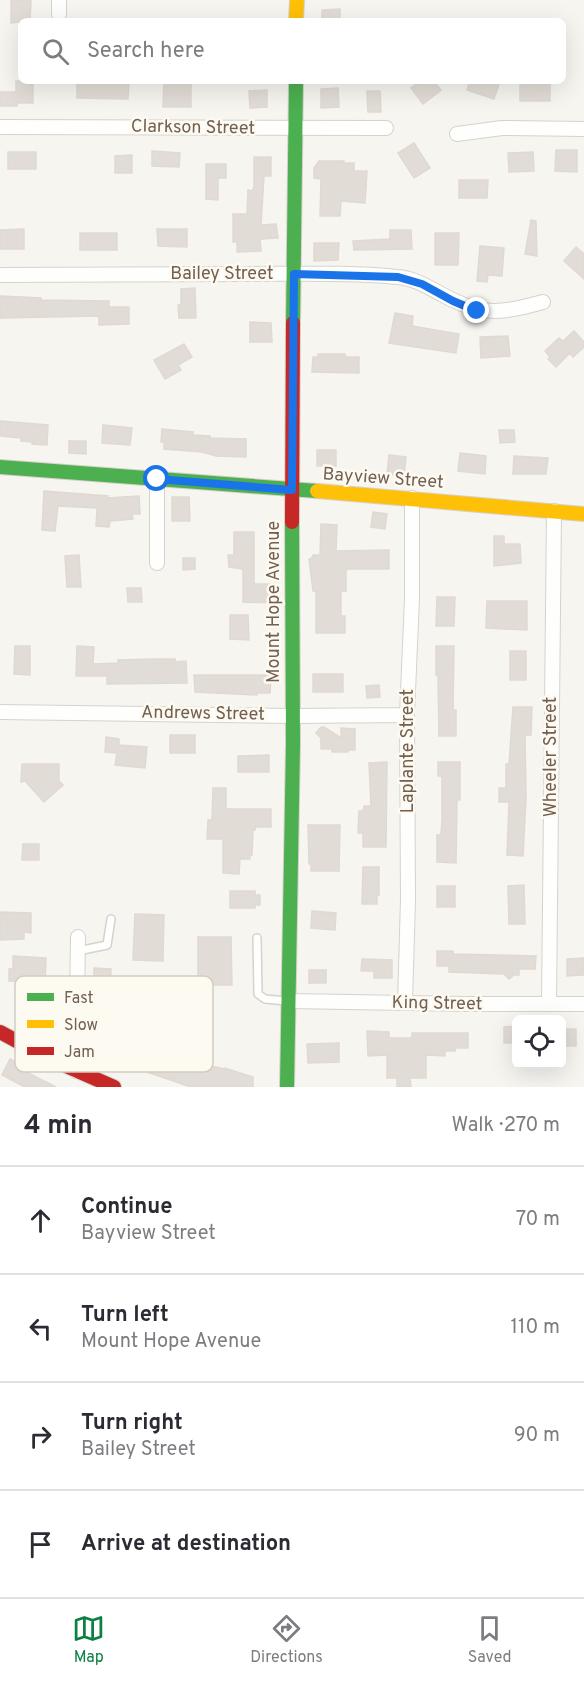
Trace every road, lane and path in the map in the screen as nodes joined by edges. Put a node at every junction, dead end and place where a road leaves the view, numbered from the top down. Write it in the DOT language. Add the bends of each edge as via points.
graph roads {
  1 [pos="297,0"];
  2 [pos="296,18"];
  3 [pos="296,84"];
  4 [pos="0,127"];
  5 [pos="386,128"];
  6 [pos="296,129"];
  7 [pos="584,129"];
  8 [pos="457,134"];
  9 [pos="294,274"];
  10 [pos="0,275"];
  11 [pos="543,302"];
  12 [pos="0,467"];
  13 [pos="157,479"];
  14 [pos="292,490"];
  15 [pos="412,498"];
  16 [pos="554,511"];
  17 [pos="584,514"];
  18 [pos="157,563"];
  19 [pos="0,712"];
  20 [pos="407,715"];
  21 [pos="292,716"];
  22 [pos="111,919"];
  23 [pos="257,938"];
  24 [pos="78,944"];
  25 [pos="77,976"];
  26 [pos="289,1001"];
  27 [pos="405,1003"];
  28 [pos="549,1004"];
  29 [pos="584,1004"];
  30 [pos="0,1032"];
  31 [pos="15,1040"];
  32 [pos="78,1072"];
  33 [pos="114,1087"];
  34 [pos="287,1087"];
  1 -- 2 [label="main road"];
  3 -- 6 [label="main road, Mount Hope Avenue"];
  4 -- 6 [label="street, Clarkson Street"];
  5 -- 6 [label="street, Clarkson Street"];
  6 -- 9 [label="main road, Mount Hope Avenue"];
  7 -- 8 [label="street" via="502,128"];
  9 -- 10 [label="street, Bailey Street"];
  9 -- 11 [label="street, Bailey Street" via="398,277 422,284 477,311 505,311"];
  9 -- 14 [label="main road, Mount Hope Avenue"];
  12 -- 13 [label="main road, Bayview Street"];
  13 -- 14 [label="main road, Bayview Street"];
  13 -- 18 [label="street"];
  14 -- 15 [label="main road, Bayview Street"];
  14 -- 21 [label="main road, Mount Hope Avenue"];
  15 -- 16 [label="main road, Bayview Street"];
  15 -- 20 [label="street, Laplante Street"];
  16 -- 17 [label="main road, Bayview Street"];
  16 -- 28 [label="street, Wheeler Street"];
  19 -- 21 [label="street, Andrews Street"];
  20 -- 21 [label="street, Andrews Street"];
  20 -- 27 [label="street, Laplante Street"];
  21 -- 26 [label="main road, Mount Hope Avenue"];
  22 -- 24 [label="lane" via="107,945"];
  23 -- 26 [label="lane" via="258,994 265,999"];
  24 -- 25 [label="street"];
  26 -- 27 [label="street, King Street"];
  26 -- 34 [label="main road, Mount Hope Avenue"];
  27 -- 28 [label="street, King Street"];
  28 -- 29 [label="street, King Street"];
  30 -- 31 [label="main road"];
  32 -- 33 [label="main road"];
}
